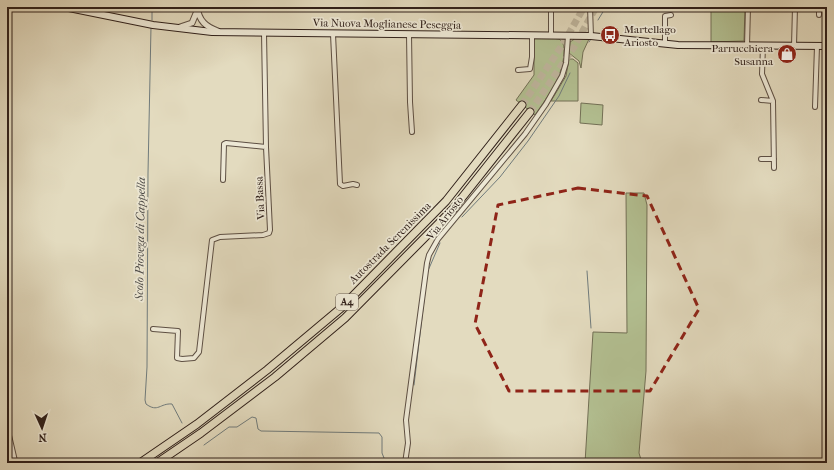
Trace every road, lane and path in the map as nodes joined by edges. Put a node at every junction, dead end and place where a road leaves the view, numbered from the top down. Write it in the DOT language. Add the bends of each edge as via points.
graph roads {
  1 [pos="64,7"];
  2 [pos="551,7"];
  3 [pos="590,7"];
  4 [pos="748,7"];
  5 [pos="795,7"];
  6 [pos="820,7"];
  7 [pos="197,8"];
  8 [pos="671,15"];
  9 [pos="819,15"];
  10 [pos="201,20"];
  11 [pos="194,21"];
  12 [pos="172,27"];
  13 [pos="196,30"];
  14 [pos="221,32"];
  15 [pos="264,33"];
  16 [pos="333,34"];
  17 [pos="409,34"];
  18 [pos="532,36"];
  19 [pos="551,36"];
  20 [pos="568,36"];
  21 [pos="591,36"];
  22 [pos="665,44"];
  23 [pos="747,46"];
  24 [pos="763,46"];
  25 [pos="794,46"];
  26 [pos="817,46"];
  27 [pos="827,46"];
  28 [pos="518,70"];
  29 [pos="761,100"];
  30 [pos="773,101"];
  31 [pos="522,105"];
  32 [pos="815,107"];
  33 [pos="530,112"];
  34 [pos="412,132"];
  35 [pos="266,147"];
  36 [pos="761,159"];
  37 [pos="774,159"];
  38 [pos="774,168"];
  39 [pos="223,180"];
  40 [pos="357,184"];
  41 [pos="153,329"];
  42 [pos="7,429"];
  43 [pos="14,463"];
  44 [pos="140,463"];
  45 [pos="157,463"];
  46 [pos="405,463"];
  1 -- 12 [label="main road, Via Nuova Moglianese Peseggia"];
  2 -- 19 [label="street"];
  3 -- 21 [label="street"];
  4 -- 23 [label="street"];
  5 -- 25 [label="street"];
  6 -- 9 [label="street"];
  7 -- 10 [label="street"];
  7 -- 11 [label="street"];
  8 -- 22 [label="street" via="665,16"];
  10 -- 13 [label="street"];
  10 -- 14 [label="street" via="209,28"];
  11 -- 12 [label="street" via="186,26"];
  11 -- 13 [label="street"];
  12 -- 13 [label="main road, Via Nuova Moglianese Peseggia"];
  13 -- 14 [label="main road, Via Nuova Moglianese Peseggia"];
  14 -- 15 [label="main road, Via Nuova Moglianese Peseggia"];
  15 -- 16 [label="main road, Via Nuova Moglianese Peseggia"];
  15 -- 35 [label="street, Via Bassa"];
  16 -- 17 [label="main road, Via Nuova Moglianese Peseggia"];
  16 -- 40 [label="street" via="340,184"];
  17 -- 18 [label="main road, Via Nuova Moglianese Peseggia"];
  17 -- 34 [label="street"];
  18 -- 19 [label="main road, Via Nuova Moglianese Peseggia"];
  18 -- 28 [label="street" via="530,69"];
  19 -- 20 [label="main road, Via Nuova Moglianese Peseggia"];
  20 -- 21 [label="main road, Via Nuova Moglianese Peseggia"];
  20 -- 46 [label="street, Via Ariosto" via="566,63 562,76 546,104 525,134 438,238 429,255 406,420 408,443"];
  21 -- 22 [label="main road, Via Nuova Moglianese Peseggia"];
  22 -- 23 [label="main road, Via Nuova Moglianese Peseggia"];
  23 -- 24 [label="main road, Via Nuova Moglianese Peseggia"];
  24 -- 25 [label="main road, Via Nuova Moglianese Peseggia"];
  24 -- 30 [label="street" via="762,74"];
  25 -- 26 [label="main road, Via Nuova Moglianese Peseggia"];
  26 -- 27 [label="main road, Via Nuova Moglianese Peseggia"];
  26 -- 32 [label="street"];
  29 -- 30 [label="street"];
  30 -- 37 [label="street"];
  31 -- 44 [label="highway, Autostrada Serenissima / A4" via="446,201 341,308 262,374 197,424"];
  33 -- 45 [label="highway, Autostrada Serenissima / A4" via="453,209 345,318 275,377"];
  35 -- 39 [label="street" via="224,144"];
  35 -- 41 [label="street, Via Bassa" via="270,230 269,233 262,235 225,236 212,240 197,355 191,359 177,358 178,331"];
  36 -- 37 [label="street"];
  37 -- 38 [label="street"];
  42 -- 43 [label="street"];
}
